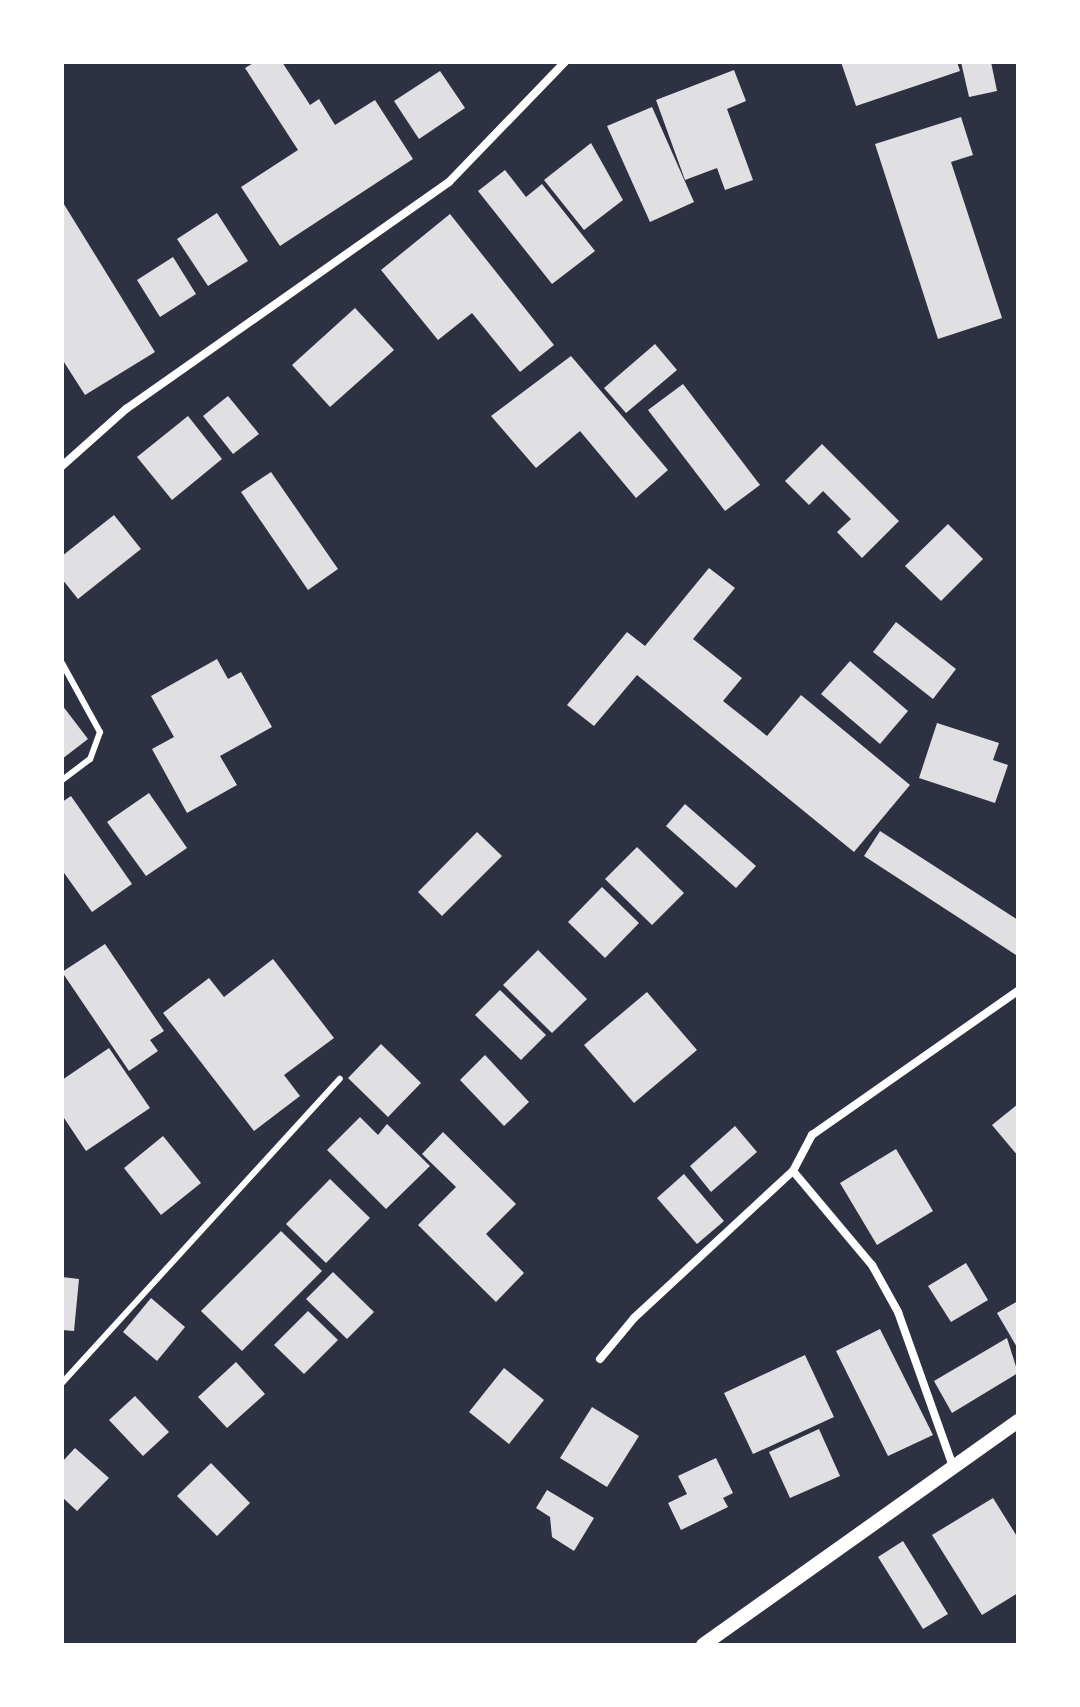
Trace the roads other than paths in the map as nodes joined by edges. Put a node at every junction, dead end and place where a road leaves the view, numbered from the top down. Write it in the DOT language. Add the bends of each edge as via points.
graph roads {
  1 [pos="565,62"];
  2 [pos="62,466"];
  3 [pos="62,663"];
  4 [pos="62,780"];
  5 [pos="1018,991"];
  6 [pos="340,1079"];
  7 [pos="793,1171"];
  8 [pos="600,1359"];
  9 [pos="62,1383"];
  10 [pos="1018,1421"];
  11 [pos="952,1464"];
  12 [pos="703,1645"];
  1 -- 2 [label="street" via="449,182 126,409"];
  3 -- 4 [label="lane" via="100,732 90,759"];
  5 -- 7 [label="street" via="812,1135"];
  6 -- 9 [label="lane"];
  7 -- 8 [label="street" via="634,1318"];
  7 -- 11 [label="street" via="872,1265 898,1312"];
  10 -- 11 [label="street"];
  11 -- 12 [label="street"];
}
